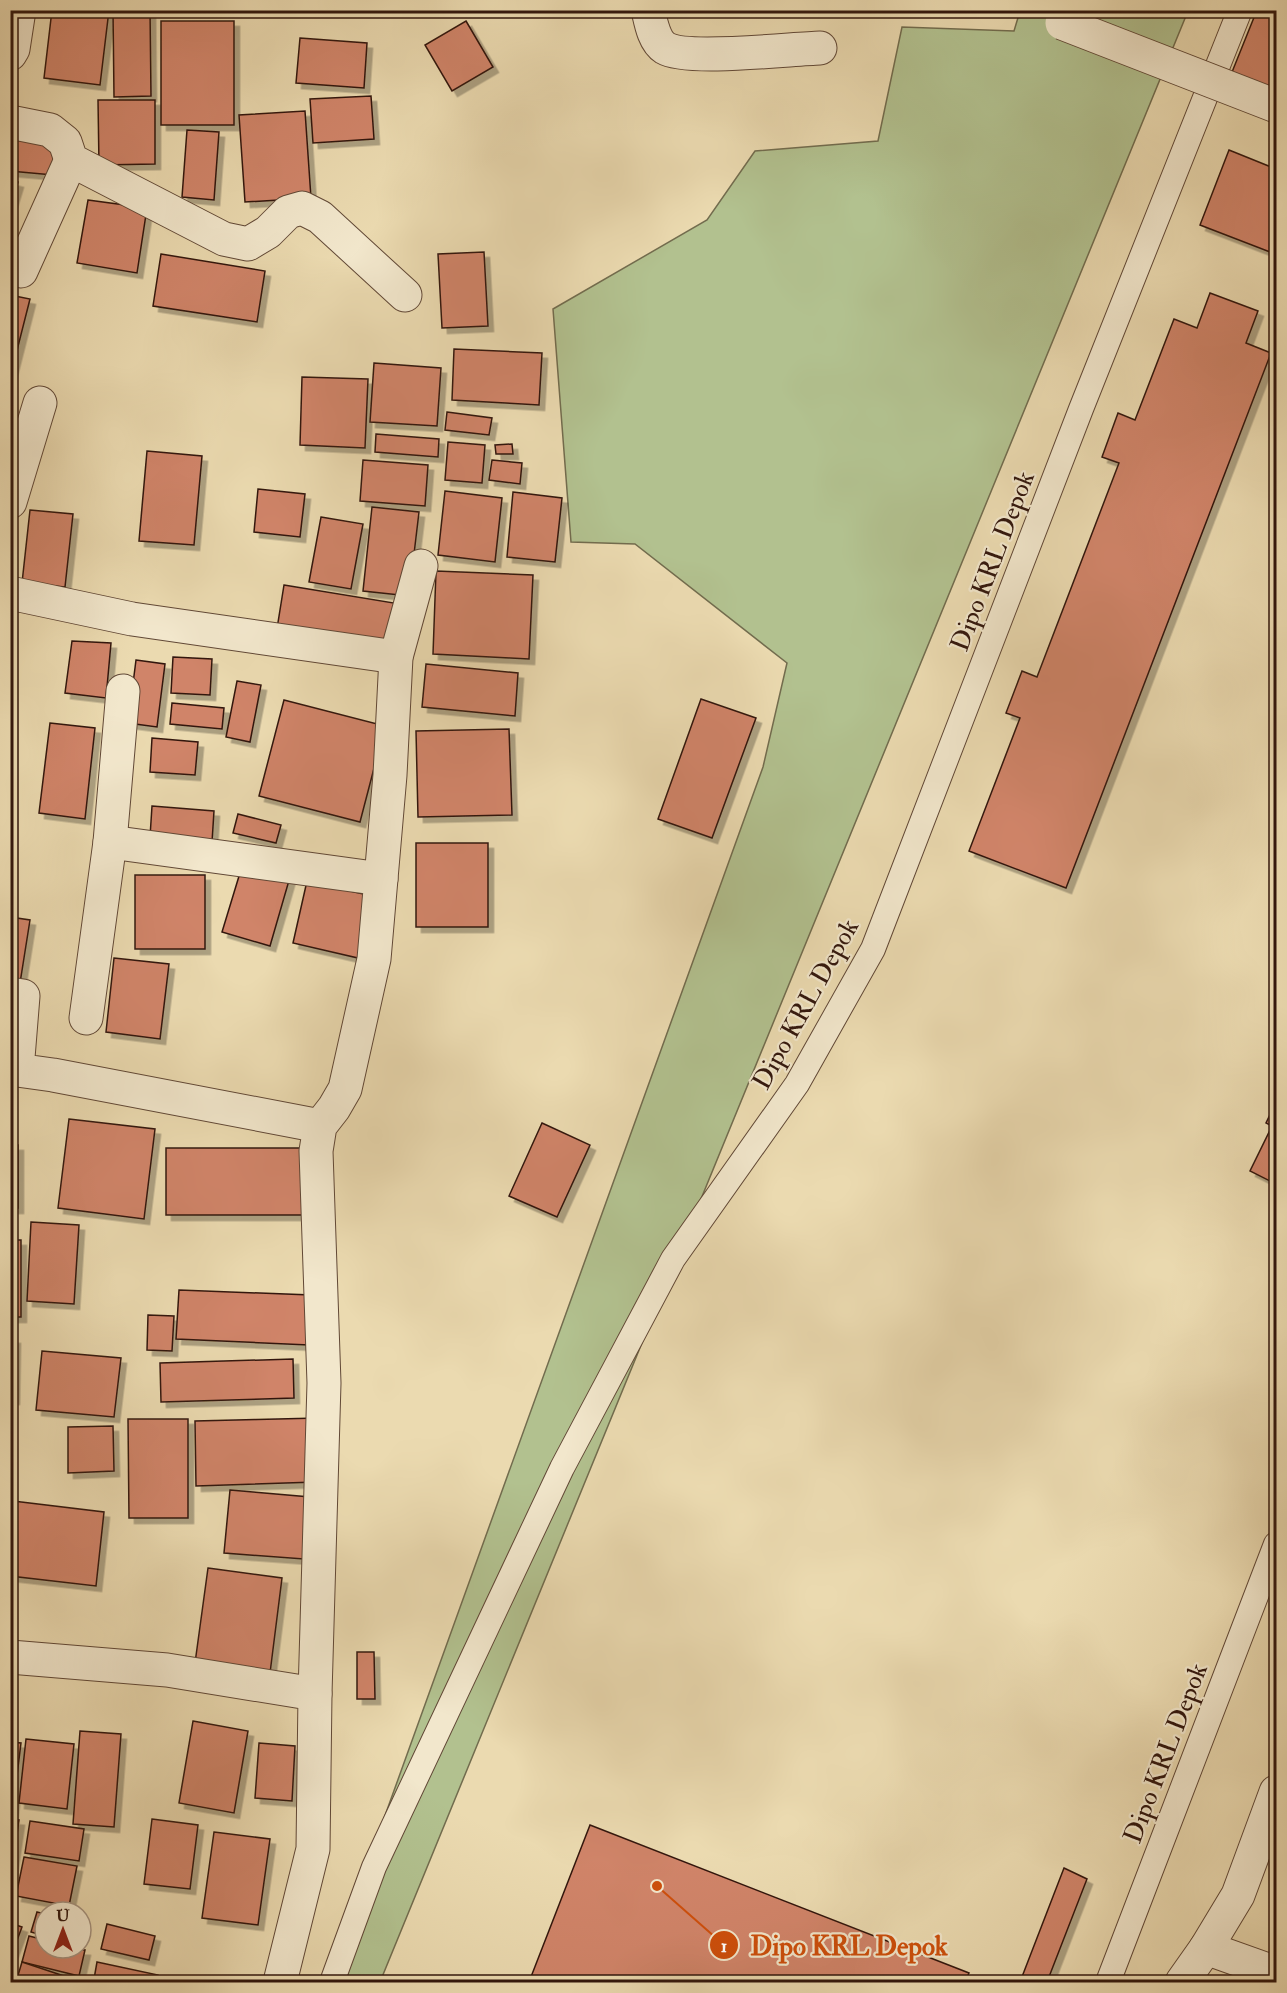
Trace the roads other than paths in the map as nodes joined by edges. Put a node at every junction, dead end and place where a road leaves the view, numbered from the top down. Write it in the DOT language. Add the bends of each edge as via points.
graph roads {
  1 [pos="19,10"];
  2 [pos="648,10"];
  3 [pos="1065,10"];
  4 [pos="1240,10"];
  5 [pos="820,48"];
  6 [pos="10,54"];
  7 [pos="1276,106"];
  8 [pos="10,122"];
  9 [pos="71,160"];
  10 [pos="21,271"];
  11 [pos="405,295"];
  12 [pos="40,403"];
  13 [pos="10,502"];
  14 [pos="421,566"];
  15 [pos="10,593"];
  16 [pos="396,657"];
  17 [pos="123,691"];
  18 [pos="110,842"];
  19 [pos="381,879"];
  20 [pos="10,994"];
  21 [pos="86,1018"];
  22 [pos="320,1126"];
  23 [pos="1276,1544"];
  24 [pos="10,1657"];
  25 [pos="315,1694"];
  26 [pos="1276,1792"];
  27 [pos="1206,1948"];
  28 [pos="1276,1974"];
  29 [pos="280,1983"];
  30 [pos="332,1983"];
  31 [pos="1108,1983"];
  32 [pos="1182,1983"];
  1 -- 6 [label="street"];
  2 -- 5 [label="street" via="658,40 675,52"];
  3 -- 7 [label="street, bridge" via="1062,23"];
  4 -- 30 [label="lane, Dipo KRL Depok" via="873,949 797,1084 674,1259 562,1468 374,1867"];
  8 -- 9 [label="street" via="50,130 65,142"];
  9 -- 10 [label="street"];
  9 -- 11 [label="street" via="224,239 248,244 268,232 288,212 302,208 320,217"];
  12 -- 13 [label="street"];
  14 -- 16 [label="street"];
  15 -- 16 [label="street" via="132,619"];
  16 -- 19 [label="street"];
  17 -- 18 [label="street"];
  18 -- 19 [label="street"];
  18 -- 21 [label="street"];
  19 -- 22 [label="street" via="374,959 345,1089"];
  20 -- 22 [label="street" via="23,996 17,1071"];
  22 -- 25 [label="street" via="316,1184 324,1383"];
  23 -- 31 [label="lane, Dipo KRL Depok"];
  24 -- 25 [label="street" via="167,1670"];
  25 -- 29 [label="street" via="313,1849"];
  26 -- 27 [label="street" via="1238,1894"];
  27 -- 28 [label="street"];
  27 -- 32 [label="street"];
}
